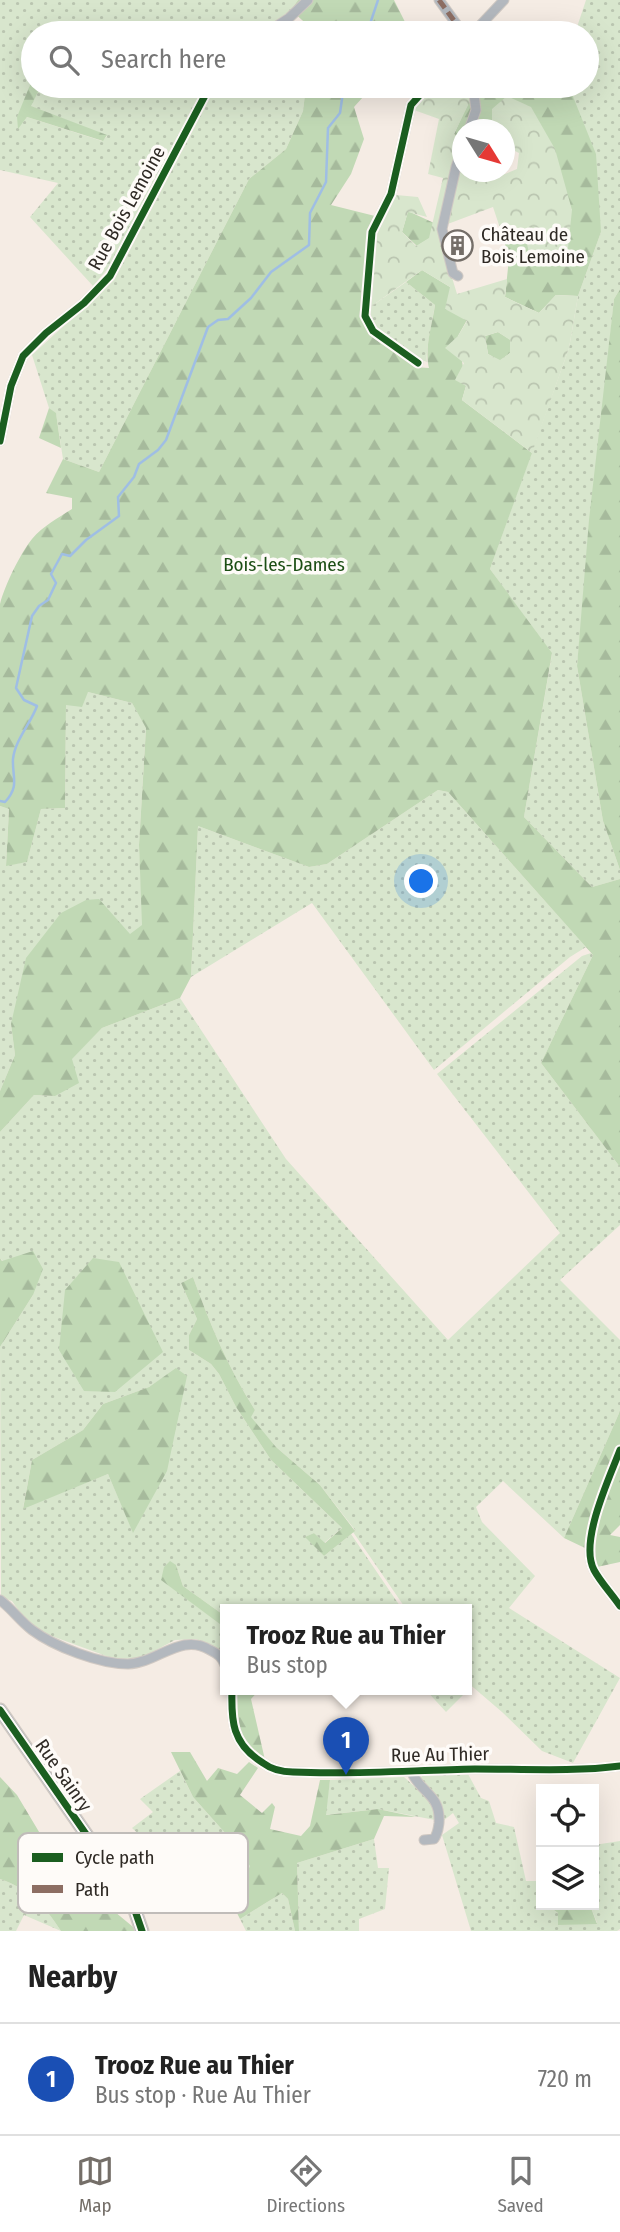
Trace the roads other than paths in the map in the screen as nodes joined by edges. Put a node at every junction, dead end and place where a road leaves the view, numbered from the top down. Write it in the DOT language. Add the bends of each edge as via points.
graph roads {
  1 [pos="308,0"];
  2 [pos="439,0"];
  3 [pos="504,0"];
  4 [pos="284,21"];
  5 [pos="454,21"];
  6 [pos="484,21"];
  7 [pos="203,98"];
  8 [pos="417,98"];
  9 [pos="474,98"];
  10 [pos="472,119"];
  11 [pos="453,182"];
  12 [pos="458,276"];
  13 [pos="418,363"];
  14 [pos="0,441"];
  15 [pos="620,1450"];
  16 [pos="0,1600"];
  17 [pos="620,1606"];
  18 [pos="220,1656"];
  19 [pos="232,1695"];
  20 [pos="0,1710"];
  21 [pos="620,1766"];
  22 [pos="411,1771"];
  23 [pos="85,1833"];
  24 [pos="424,1840"];
  25 [pos="136,1913"];
  26 [pos="142,1931"];
  1 -- 4 [label="street"];
  2 -- 5 [label="street"];
  3 -- 6 [label="street"];
  7 -- 14 [label="street, Rue Bois Lemoine" via="110,276 23,356 11,386"];
  8 -- 13 [label="street" via="411,105 391,194 372,232 365,316 373,331"];
  9 -- 10 [label="street"];
  11 -- 12 [label="street" via="442,229 453,273"];
  15 -- 17 [label="street" via="589,1545 594,1570"];
  16 -- 18 [label="street" via="46,1639 104,1662 149,1660 183,1644 204,1646"];
  19 -- 22 [label="street, Rue Au Thier" via="234,1732 263,1764 291,1772"];
  20 -- 23 [label="street, Rue Sainry"];
  21 -- 22 [label="street, Rue Au Thier"];
  22 -- 24 [label="street, Rue Au Thier" via="440,1812 438,1833 434,1839"];
  25 -- 26 [label="street, Rue Sainry"];
}
